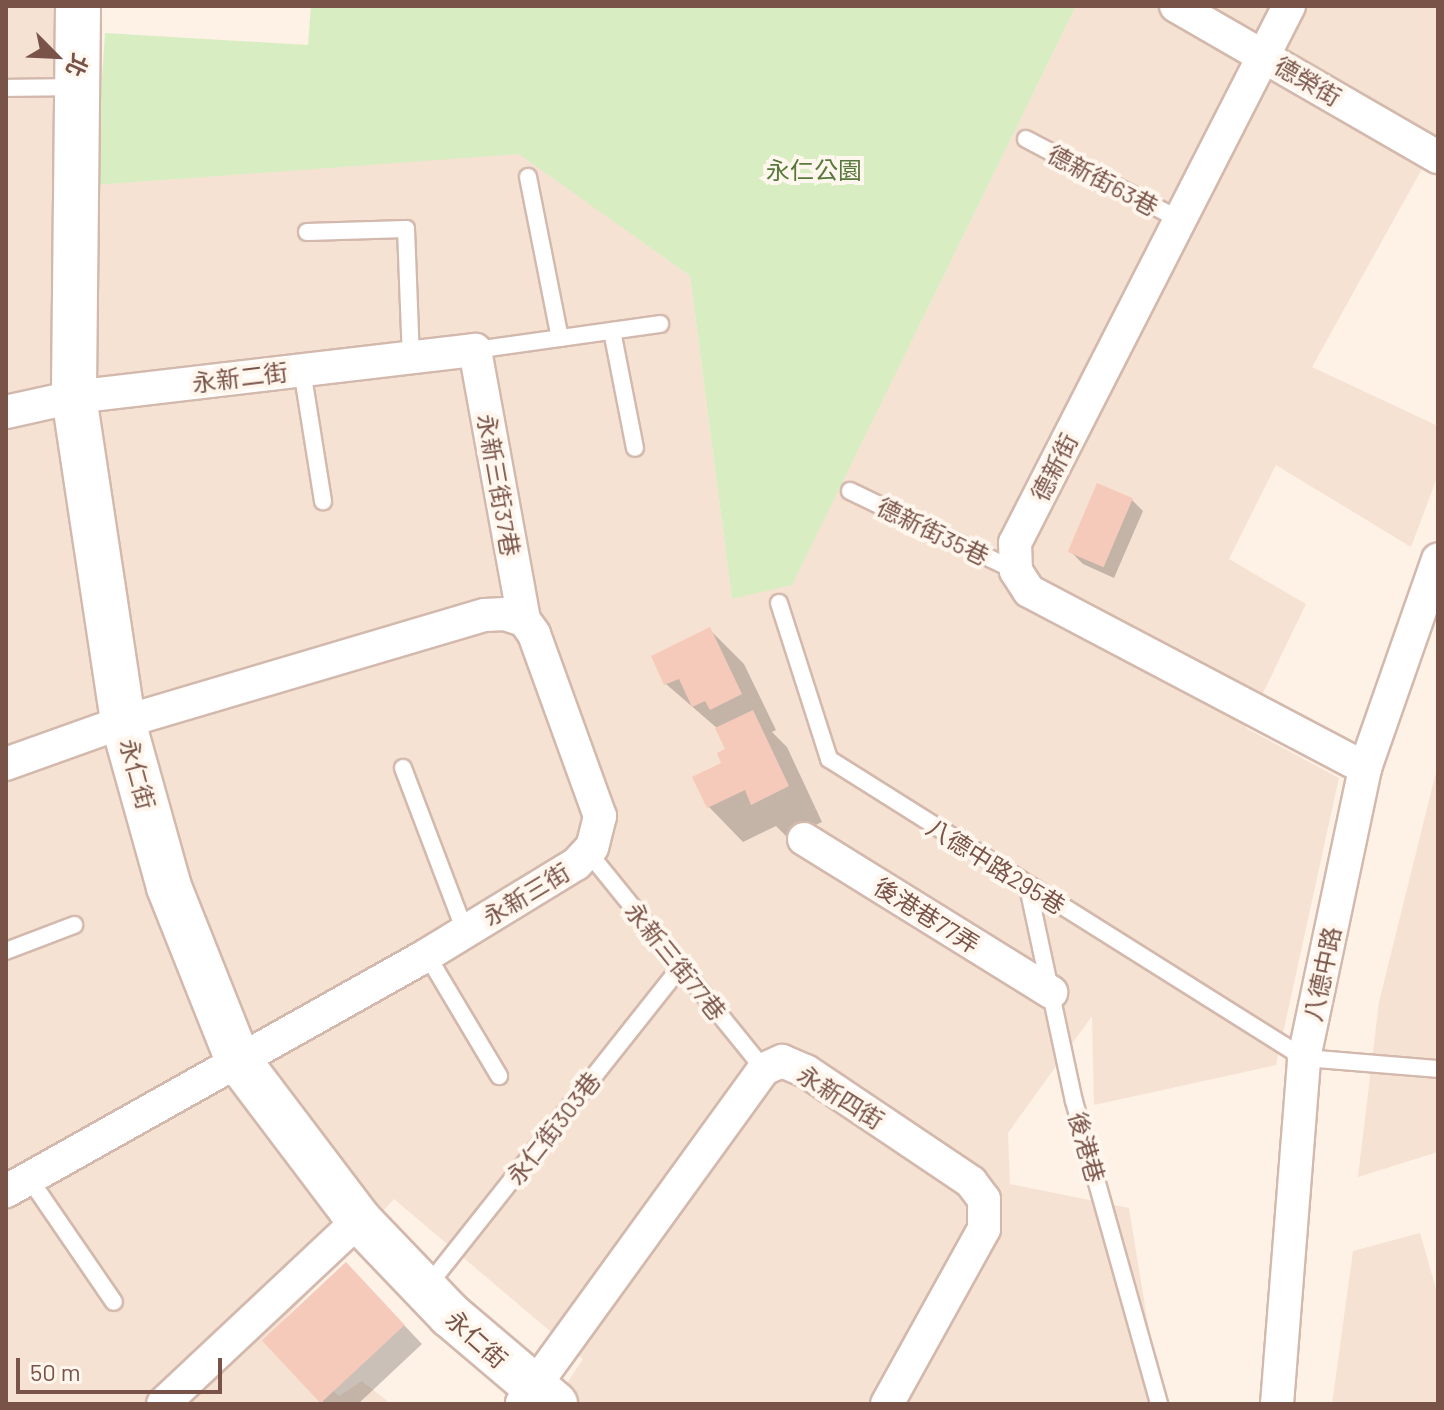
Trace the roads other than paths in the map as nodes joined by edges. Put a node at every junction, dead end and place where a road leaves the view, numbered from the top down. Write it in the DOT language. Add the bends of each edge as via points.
graph roads {
  1 [pos="78,6"];
  2 [pos="1176,6"];
  3 [pos="1289,6"];
  4 [pos="1264,55"];
  5 [pos="77,87"];
  6 [pos="6,88"];
  7 [pos="1026,139"];
  8 [pos="1438,157"];
  9 [pos="528,177"];
  10 [pos="1180,220"];
  11 [pos="307,232"];
  12 [pos="660,324"];
  13 [pos="612,331"];
  14 [pos="560,338"];
  15 [pos="475,350"];
  16 [pos="411,357"];
  17 [pos="302,370"];
  18 [pos="74,397"];
  19 [pos="6,412"];
  20 [pos="635,448"];
  21 [pos="850,491"];
  22 [pos="323,501"];
  23 [pos="1438,559"];
  24 [pos="1016,571"];
  25 [pos="779,603"];
  26 [pos="524,620"];
  27 [pos="123,722"];
  28 [pos="6,764"];
  29 [pos="403,768"];
  30 [pos="1365,768"];
  31 [pos="804,839"];
  32 [pos="588,852"];
  33 [pos="1028,887"];
  34 [pos="74,925"];
  35 [pos="465,931"];
  36 [pos="6,951"];
  37 [pos="427,955"];
  38 [pos="680,967"];
  39 [pos="1051,992"];
  40 [pos="1304,1058"];
  41 [pos="238,1060"];
  42 [pos="764,1069"];
  43 [pos="1438,1069"];
  44 [pos="499,1076"];
  45 [pos="18,1185"];
  46 [pos="359,1220"];
  47 [pos="426,1288"];
  48 [pos="114,1302"];
  49 [pos="537,1399"];
  50 [pos="163,1404"];
  51 [pos="887,1404"];
  52 [pos="1159,1404"];
  53 [pos="1277,1404"];
  1 -- 5 [label="street, 永仁街"];
  2 -- 4 [label="street, 德榮街"];
  3 -- 4 [label="street, 德新街"];
  4 -- 8 [label="street, 德榮街"];
  4 -- 10 [label="street, 德新街"];
  5 -- 6 [label="lane"];
  5 -- 18 [label="street, 永仁街"];
  7 -- 10 [label="lane, 德新街63巷"];
  9 -- 14 [label="lane"];
  10 -- 24 [label="street, 德新街" via="1015,543"];
  11 -- 16 [label="lane" via="406,229"];
  12 -- 13 [label="lane"];
  13 -- 14 [label="lane"];
  13 -- 20 [label="lane"];
  14 -- 15 [label="lane"];
  15 -- 16 [label="street, 永新二街"];
  15 -- 26 [label="street, 永新三街37巷"];
  16 -- 17 [label="street, 永新二街"];
  17 -- 18 [label="street, 永新二街"];
  17 -- 22 [label="lane"];
  18 -- 19 [label="street, 永新二街"];
  18 -- 27 [label="street, 永仁街"];
  21 -- 24 [label="lane, 德新街35巷"];
  23 -- 30 [label="street, 八德中路"];
  24 -- 30 [label="street" via="1029,591"];
  25 -- 33 [label="lane, 八德中路295巷" via="829,759"];
  26 -- 27 [label="street" via="485,615"];
  26 -- 32 [label="street, 永新三街" via="534,634 600,816 600,831"];
  27 -- 28 [label="street"];
  27 -- 41 [label="street, 永仁街" via="169,887"];
  29 -- 35 [label="lane"];
  30 -- 40 [label="street, 八德中路"];
  31 -- 39 [label="street, 後港巷77弄"];
  32 -- 35 [label="street, 永新三街"];
  32 -- 38 [label="lane, 永新三街77巷"];
  33 -- 39 [label="lane, 後港巷"];
  33 -- 40 [label="lane, 八德中路295巷"];
  34 -- 36 [label="lane"];
  35 -- 37 [label="street, 永新三街"];
  37 -- 41 [label="street, 永新三街"];
  37 -- 44 [label="lane"];
  38 -- 42 [label="lane, 永新三街77巷"];
  38 -- 47 [label="lane, 永仁街303巷"];
  39 -- 52 [label="lane, 後港巷" via="1074,1101"];
  40 -- 43 [label="lane"];
  40 -- 53 [label="street, 八德中路"];
  41 -- 45 [label="street, 永新三街"];
  41 -- 46 [label="street, 永仁街"];
  42 -- 49 [label="street, 永新四街"];
  42 -- 51 [label="street, 永新四街" via="782,1061 806,1071 971,1182 984,1199 984,1229"];
  45 -- 48 [label="lane"];
  46 -- 47 [label="street, 永仁街"];
  46 -- 50 [label="street"];
  47 -- 49 [label="street, 永仁街"];
}
